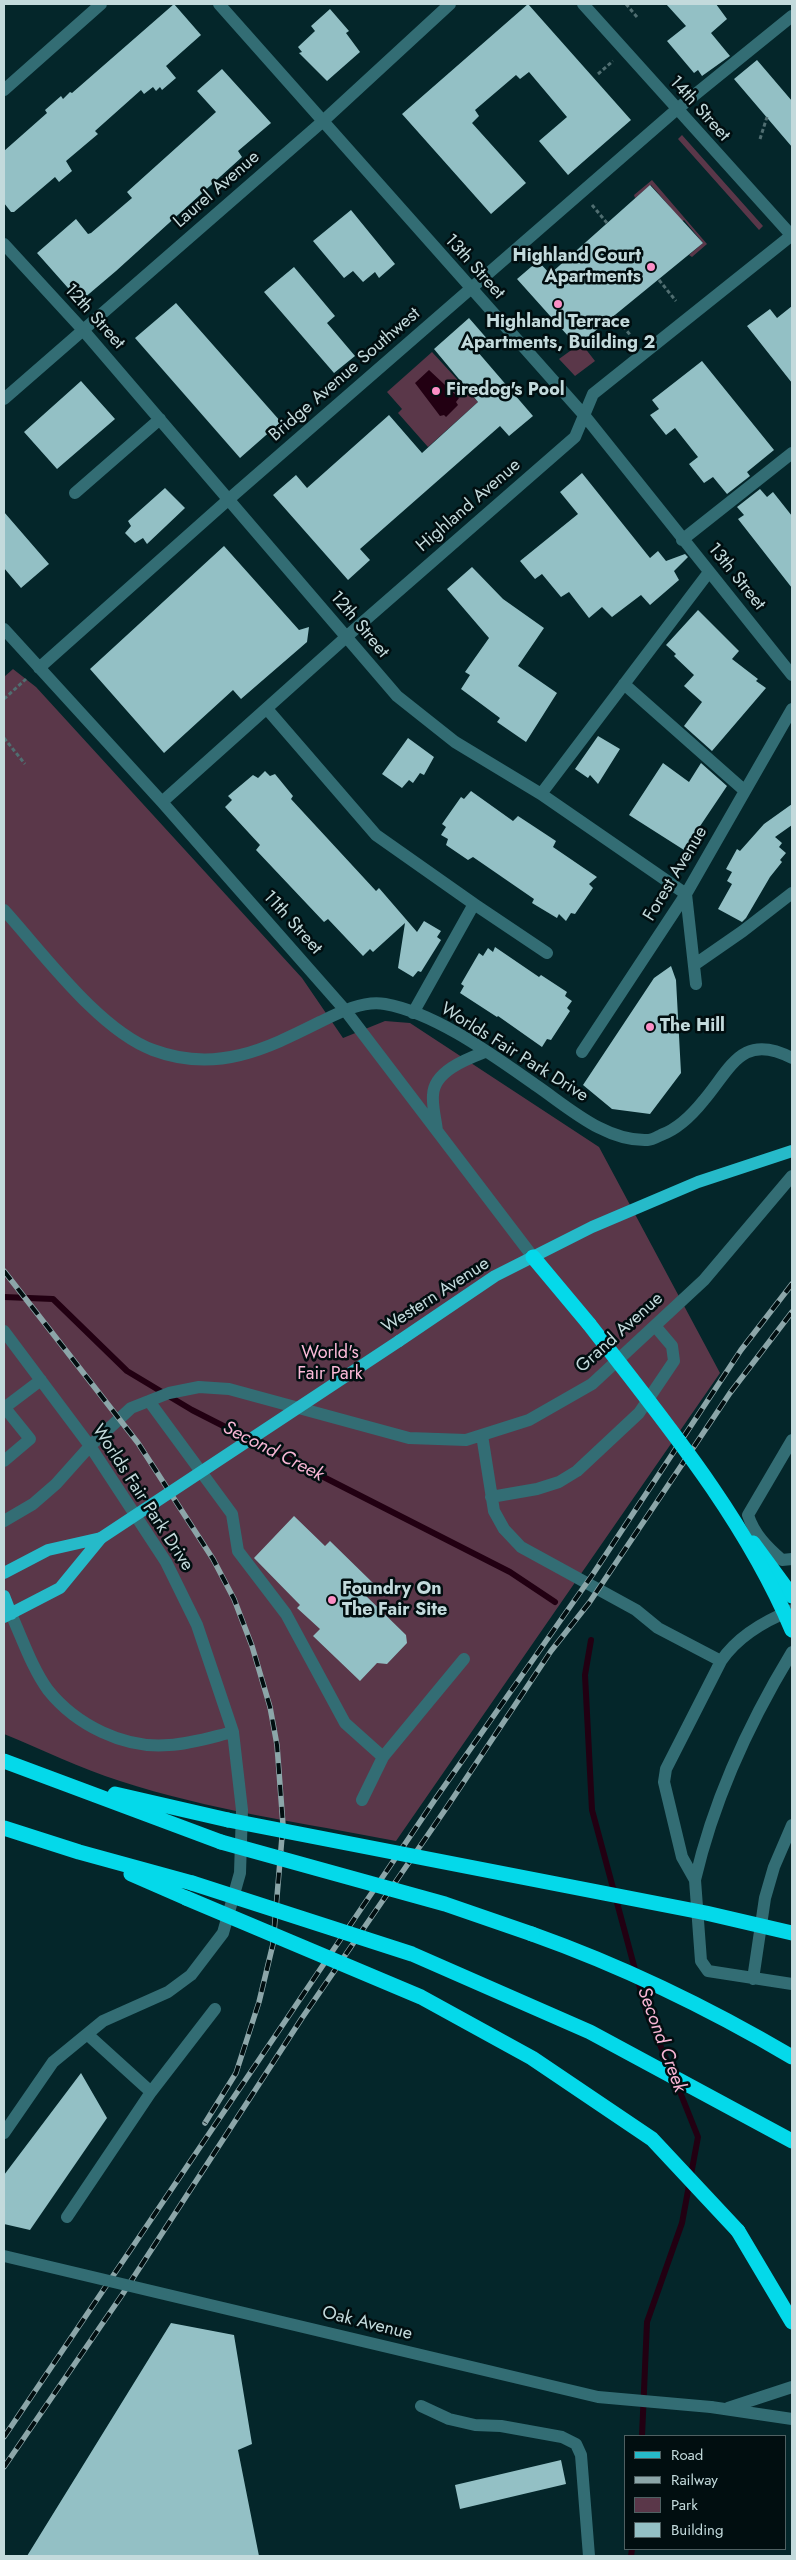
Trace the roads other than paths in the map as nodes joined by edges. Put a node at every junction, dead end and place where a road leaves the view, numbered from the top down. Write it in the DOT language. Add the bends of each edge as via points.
graph roads {
  1 [pos="101,4"];
  2 [pos="219,4"];
  3 [pos="450,4"];
  4 [pos="583,4"];
  5 [pos="792,16"];
  6 [pos="4,90"];
  7 [pos="676,110"];
  8 [pos="322,122"];
  9 [pos="792,236"];
  10 [pos="4,244"];
  11 [pos="470,289"];
  12 [pos="83,330"];
  13 [pos="4,400"];
  14 [pos="584,415"];
  15 [pos="160,419"];
  16 [pos="792,453"];
  17 [pos="75,493"];
  18 [pos="229,499"];
  19 [pos="682,540"];
  20 [pos="708,572"];
  21 [pos="4,629"];
  22 [pos="347,637"];
  23 [pos="39,668"];
  24 [pos="792,675"];
  25 [pos="624,684"];
  26 [pos="267,709"];
  27 [pos="792,709"];
  28 [pos="745,792"];
  29 [pos="541,794"];
  30 [pos="162,802"];
  31 [pos="792,893"];
  32 [pos="686,894"];
  33 [pos="474,904"];
  34 [pos="4,910"];
  35 [pos="547,953"];
  36 [pos="694,965"];
  37 [pos="696,984"];
  38 [pos="345,1010"];
  39 [pos="413,1013"];
  40 [pos="485,1052"];
  41 [pos="582,1052"];
  42 [pos="792,1058"];
  43 [pos="437,1132"];
  44 [pos="792,1151"];
  45 [pos="792,1176"];
  46 [pos="533,1257"];
  47 [pos="654,1326"];
  48 [pos="4,1330"];
  49 [pos="41,1380"];
  50 [pos="153,1399"];
  51 [pos="4,1408"];
  52 [pos="482,1435"];
  53 [pos="792,1440"];
  54 [pos="90,1446"];
  55 [pos="4,1460"];
  56 [pos="491,1497"];
  57 [pos="723,1502"];
  58 [pos="4,1521"];
  59 [pos="101,1538"];
  60 [pos="792,1559"];
  61 [pos="4,1573"];
  62 [pos="4,1596"];
  63 [pos="792,1596"];
  64 [pos="792,1610"];
  65 [pos="7,1616"];
  66 [pos="792,1630"];
  67 [pos="792,1652"];
  68 [pos="464,1659"];
  69 [pos="721,1661"];
  70 [pos="233,1732"];
  71 [pos="383,1757"];
  72 [pos="4,1761"];
  73 [pos="43,1777"];
  74 [pos="362,1800"];
  75 [pos="792,1825"];
  76 [pos="4,1828"];
  77 [pos="79,1852"];
  78 [pos="695,1880"];
  79 [pos="792,1933"];
  80 [pos="754,1979"];
  81 [pos="792,1984"];
  82 [pos="214,2009"];
  83 [pos="87,2034"];
  84 [pos="792,2057"];
  85 [pos="151,2092"];
  86 [pos="4,2133"];
  87 [pos="792,2141"];
  88 [pos="67,2216"];
  89 [pos="4,2256"];
  90 [pos="792,2322"];
  91 [pos="792,2387"];
  92 [pos="421,2406"];
  93 [pos="725,2409"];
  94 [pos="792,2419"];
  95 [pos="589,2556"];
  1 -- 6 [label="street"];
  2 -- 8 [label="street, 13th Street"];
  3 -- 8 [label="street, Laurel Avenue"];
  4 -- 7 [label="street, 14th Street"];
  5 -- 7 [label="street, Bridge Avenue Southwest"];
  7 -- 9 [label="street, 14th Street"];
  7 -- 11 [label="street, Bridge Avenue Southwest"];
  8 -- 11 [label="street, 13th Street"];
  8 -- 12 [label="street, Laurel Avenue"];
  9 -- 14 [label="street, Highland Avenue" via="593,394"];
  10 -- 12 [label="street, 12th Street"];
  11 -- 14 [label="street, 13th Street"];
  11 -- 18 [label="street, Bridge Avenue Southwest"];
  12 -- 13 [label="street, Laurel Avenue"];
  12 -- 15 [label="street, 12th Street"];
  14 -- 19 [label="street, 13th Street"];
  14 -- 22 [label="street, Highland Avenue" via="575,437"];
  15 -- 17 [label="street"];
  15 -- 18 [label="street, 12th Street"];
  16 -- 19 [label="street"];
  18 -- 22 [label="street, 12th Street"];
  18 -- 23 [label="street, Bridge Avenue Southwest"];
  19 -- 20 [label="street, 13th Street"];
  20 -- 24 [label="street, 13th Street"];
  20 -- 25 [label="street"];
  21 -- 23 [label="street, 11th Street"];
  22 -- 26 [label="street, Highland Avenue"];
  22 -- 29 [label="street, 12th Street" via="397,696 455,742"];
  23 -- 30 [label="street, 11th Street"];
  25 -- 28 [label="street"];
  25 -- 29 [label="street"];
  26 -- 30 [label="street, Highland Avenue"];
  26 -- 33 [label="street" via="376,835"];
  27 -- 28 [label="street, Forest Avenue"];
  28 -- 32 [label="street, Forest Avenue"];
  29 -- 32 [label="street, 12th Street"];
  30 -- 38 [label="street, 11th Street"];
  31 -- 36 [label="street"];
  32 -- 36 [label="street"];
  32 -- 41 [label="street, Forest Avenue"];
  33 -- 35 [label="street"];
  33 -- 39 [label="street"];
  34 -- 38 [label="street, Worlds Fair Park Drive" via="117,1031 152,1050 183,1058 214,1060 249,1054"];
  36 -- 37 [label="street"];
  38 -- 39 [label="street, Worlds Fair Park Drive" via="383,1004"];
  38 -- 43 [label="street, 11th Street"];
  39 -- 40 [label="street, Worlds Fair Park Drive" via="434,1020"];
  40 -- 42 [label="street, Worlds Fair Park Drive" via="611,1135 649,1140 675,1130 737,1058 748,1052 769,1050"];
  40 -- 43 [label="street" via="460,1062 436,1084 433,1095"];
  43 -- 46 [label="street, 11th Street"];
  44 -- 46 [label="main road, Western Avenue" via="698,1182 592,1227"];
  45 -- 47 [label="street, Grand Avenue" via="704,1280"];
  46 -- 57 [label="highway, bridge" via="589,1324"];
  46 -- 59 [label="main road, Western Avenue, bridge" via="496,1276"];
  47 -- 52 [label="street, Grand Avenue" via="592,1384 529,1420"];
  47 -- 56 [label="street" via="672,1346 674,1361 639,1413 577,1471 559,1482"];
  48 -- 49 [label="street, Worlds Fair Park Drive"];
  49 -- 51 [label="street"];
  49 -- 54 [label="street, Worlds Fair Park Drive"];
  50 -- 52 [label="street, Grand Avenue" via="199,1387 229,1389 409,1438 466,1440"];
  50 -- 54 [label="street, Grand Avenue" via="131,1408"];
  50 -- 71 [label="street" via="232,1514 238,1551 286,1614 345,1723"];
  51 -- 55 [label="street" via="30,1439"];
  52 -- 56 [label="street"];
  53 -- 60 [label="street" via="748,1515 766,1546 782,1560"];
  54 -- 58 [label="street, Grand Avenue" via="56,1484 33,1504"];
  54 -- 70 [label="street, Worlds Fair Park Drive" via="166,1562 203,1640"];
  56 -- 69 [label="street" via="494,1512 504,1529 521,1547 636,1610 658,1628"];
  57 -- 63 [label="highway, bridge"];
  57 -- 66 [label="highway, bridge" via="773,1586"];
  59 -- 61 [label="main road, Western Avenue" via="48,1550"];
  59 -- 65 [label="main road, Western Avenue" via="60,1588"];
  62 -- 65 [label="main road"];
  64 -- 69 [label="street" via="755,1628 731,1646"];
  65 -- 70 [label="street" via="47,1688 63,1706 99,1731 133,1743 152,1745 189,1742"];
  67 -- 78 [label="street" via="730,1768"];
  68 -- 71 [label="street"];
  69 -- 78 [label="street" via="666,1769 664,1782 682,1857"];
  70 -- 83 [label="street, Worlds Fair Park Drive" via="242,1810 240,1873 223,1933 191,1975 168,1992 104,2021"];
  71 -- 74 [label="street"];
  72 -- 73 [label="highway"];
  73 -- 79 [label="highway, bridge" via="228,1820 697,1911"];
  73 -- 84 [label="highway, bridge" via="222,1842 446,1904 592,1955 738,2025"];
  75 -- 80 [label="street" via="765,1898"];
  76 -- 77 [label="highway"];
  77 -- 87 [label="highway, bridge" via="192,1883 412,1954 590,2032"];
  77 -- 90 [label="highway, bridge" via="420,1997 532,2058 652,2139 738,2231"];
  78 -- 80 [label="street" via="701,1961 708,1971"];
  80 -- 81 [label="street"];
  82 -- 85 [label="street"];
  83 -- 85 [label="street"];
  83 -- 86 [label="street, Worlds Fair Park Drive" via="53,2062"];
  85 -- 88 [label="street"];
  89 -- 93 [label="street, Oak Avenue, bridge" via="598,2397"];
  91 -- 93 [label="street, Oak Avenue"];
  92 -- 95 [label="street" via="449,2419 562,2437 576,2444 580,2455"];
  93 -- 94 [label="street, Oak Avenue"];
}
